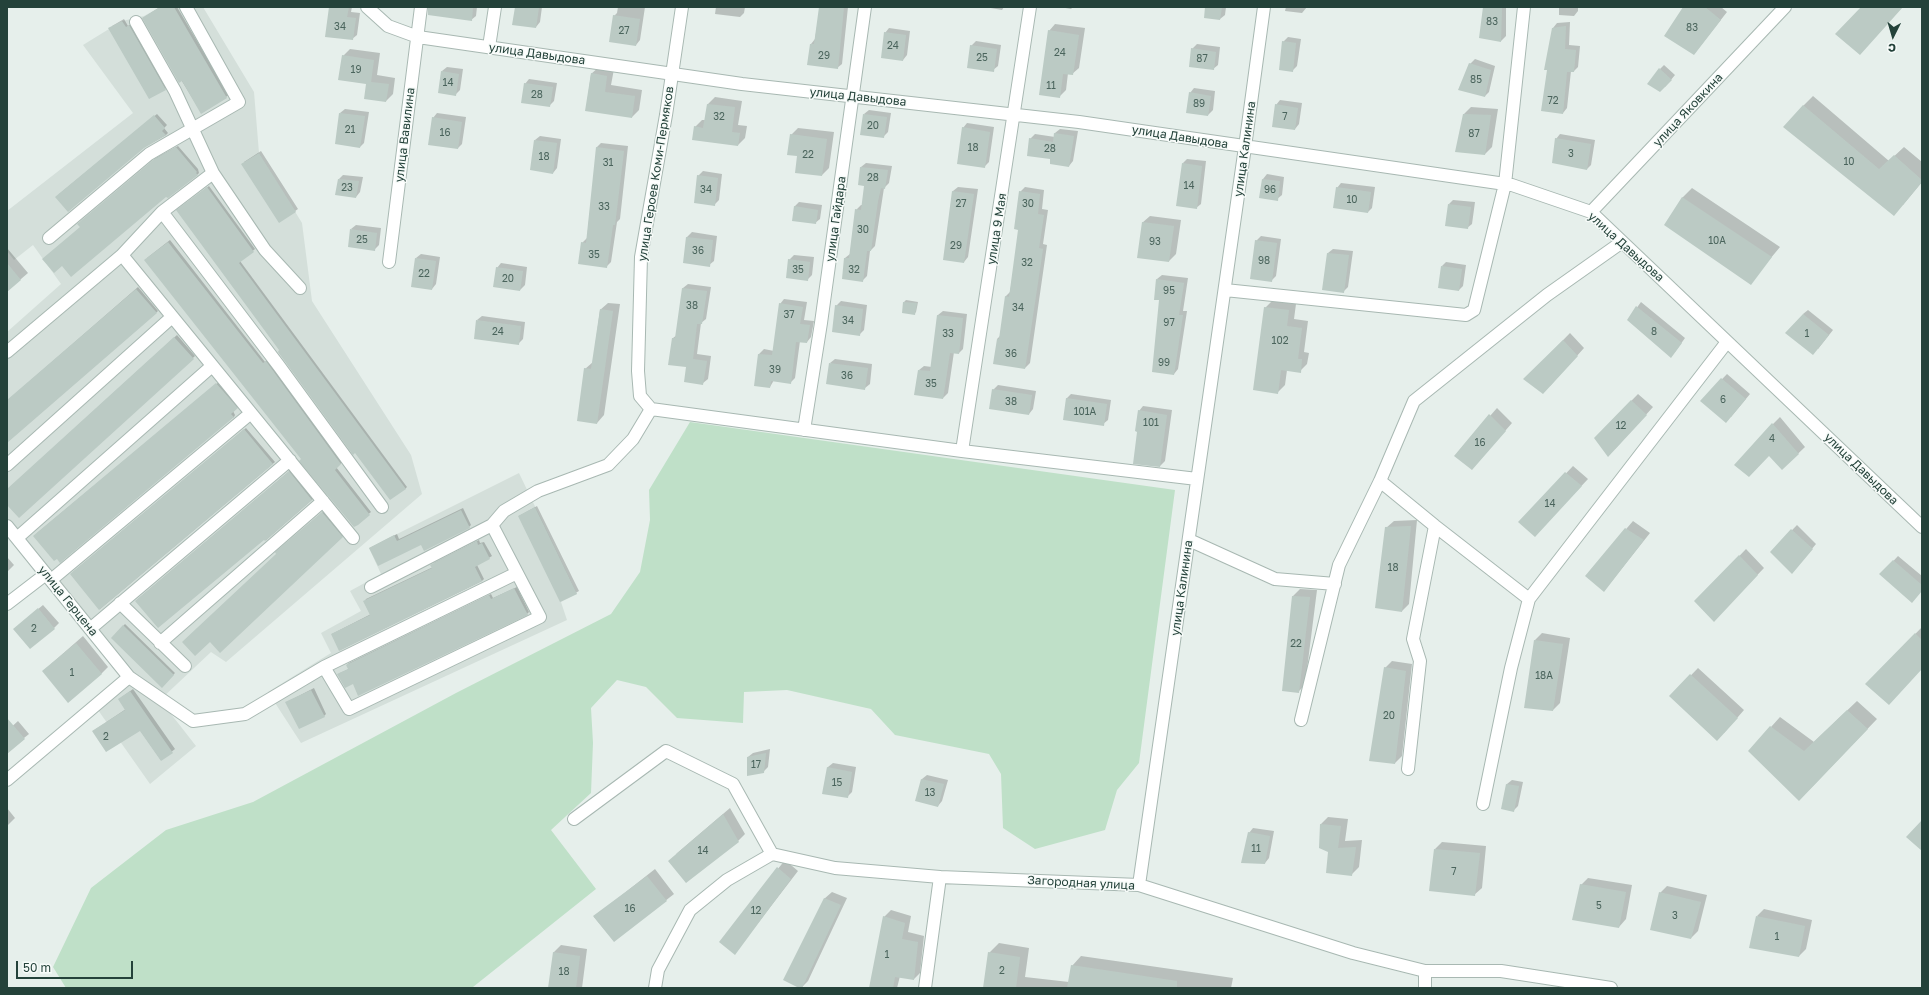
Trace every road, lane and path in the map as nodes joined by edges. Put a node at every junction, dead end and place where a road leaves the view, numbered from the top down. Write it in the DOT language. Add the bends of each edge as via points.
graph roads {
  1 [pos="186,7"];
  2 [pos="367,7"];
  3 [pos="421,7"];
  4 [pos="495,7"];
  5 [pos="682,7"];
  6 [pos="865,7"];
  7 [pos="1030,7"];
  8 [pos="1264,7"];
  9 [pos="1524,7"];
  10 [pos="1785,7"];
  11 [pos="136,22"];
  12 [pos="418,36"];
  13 [pos="488,47"];
  14 [pos="672,74"];
  15 [pos="853,96"];
  16 [pos="1014,115"];
  17 [pos="193,129"];
  18 [pos="1245,147"];
  19 [pos="213,173"];
  20 [pos="1505,184"];
  21 [pos="162,212"];
  22 [pos="1591,212"];
  23 [pos="49,238"];
  24 [pos="1622,242"];
  25 [pos="122,255"];
  26 [pos="389,262"];
  27 [pos="300,288"];
  28 [pos="1225,290"];
  29 [pos="172,317"];
  30 [pos="1728,342"];
  31 [pos="7,352"];
  32 [pos="212,366"];
  33 [pos="651,409"];
  34 [pos="250,412"];
  35 [pos="804,430"];
  36 [pos="962,451"];
  37 [pos="290,460"];
  38 [pos="7,465"];
  39 [pos="1197,479"];
  40 [pos="1380,480"];
  41 [pos="323,501"];
  42 [pos="382,506"];
  43 [pos="492,525"];
  44 [pos="7,526"];
  45 [pos="1435,526"];
  46 [pos="1922,527"];
  47 [pos="17,538"];
  48 [pos="353,538"];
  49 [pos="1189,540"];
  50 [pos="517,573"];
  51 [pos="49,577"];
  52 [pos="1335,584"];
  53 [pos="371,587"];
  54 [pos="1529,599"];
  55 [pos="120,603"];
  56 [pos="7,604"];
  57 [pos="90,628"];
  58 [pos="160,642"];
  59 [pos="185,666"];
  60 [pos="324,667"];
  61 [pos="129,677"];
  62 [pos="1301,720"];
  63 [pos="1408,769"];
  64 [pos="7,780"];
  65 [pos="1483,804"];
  66 [pos="574,819"];
  67 [pos="772,854"];
  68 [pos="940,877"];
  69 [pos="1139,885"];
  70 [pos="1425,972"];
  71 [pos="655,988"];
  72 [pos="926,988"];
  73 [pos="1425,988"];
  74 [pos="1611,988"];
  1 -- 17 [label="street" via="239,102"];
  2 -- 12 [label="street, улица Давыдова" via="388,26"];
  3 -- 12 [label="street, улица Вавилина"];
  4 -- 13 [label="street"];
  5 -- 14 [label="street, улица Героев Коми-Пермяков"];
  6 -- 15 [label="street, улица Гайдара"];
  7 -- 16 [label="street, улица 9 Мая"];
  8 -- 18 [label="street, улица Калинина"];
  9 -- 20 [label="street"];
  10 -- 22 [label="street, улица Яковкина"];
  11 -- 17 [label="street" via="175,90"];
  12 -- 13 [label="street, улица Давыдова"];
  12 -- 26 [label="street, улица Вавилина"];
  13 -- 14 [label="street, улица Давыдова"];
  14 -- 15 [label="street, улица Давыдова"];
  14 -- 33 [label="street, улица Героев Коми-Пермяков" via="641,257 638,371 640,396"];
  15 -- 16 [label="street, улица Давыдова"];
  15 -- 35 [label="street, улица Гайдара"];
  16 -- 18 [label="street, улица Давыдова"];
  16 -- 36 [label="street, улица 9 Мая"];
  17 -- 19 [label="street"];
  17 -- 23 [label="street" via="149,154"];
  18 -- 20 [label="street, улица Давыдова"];
  18 -- 28 [label="street, улица Калинина"];
  19 -- 21 [label="street"];
  19 -- 27 [label="street" via="265,250"];
  20 -- 22 [label="street, улица Давыдова"];
  20 -- 28 [label="street" via="1474,310 1466,316"];
  21 -- 25 [label="street"];
  21 -- 42 [label="street"];
  22 -- 24 [label="street, улица Давыдова"];
  24 -- 30 [label="street, улица Давыдова"];
  24 -- 40 [label="street" via="1547,295 1414,401"];
  25 -- 29 [label="street"];
  25 -- 31 [label="street"];
  28 -- 39 [label="street, улица Калинина"];
  29 -- 32 [label="street"];
  29 -- 38 [label="street"];
  30 -- 46 [label="street, улица Давыдова"];
  30 -- 54 [label="street"];
  32 -- 34 [label="street"];
  32 -- 47 [label="street"];
  33 -- 35 [label="street"];
  33 -- 43 [label="street" via="633,439 608,465 538,492 504,512"];
  34 -- 37 [label="street"];
  34 -- 51 [label="street"];
  35 -- 36 [label="street"];
  36 -- 39 [label="street"];
  37 -- 41 [label="street"];
  37 -- 55 [label="street"];
  39 -- 49 [label="street, улица Калинина"];
  40 -- 45 [label="street"];
  40 -- 52 [label="street" via="1339,565"];
  41 -- 48 [label="street"];
  41 -- 58 [label="street"];
  43 -- 50 [label="street"];
  43 -- 53 [label="street"];
  44 -- 47 [label="street, улица Герцена"];
  45 -- 54 [label="street"];
  45 -- 63 [label="street" via="1413,639 1420,661"];
  47 -- 51 [label="street, улица Герцена"];
  49 -- 52 [label="street" via="1275,580"];
  49 -- 69 [label="street, улица Калинина"];
  50 -- 60 [label="street, улица Герцена"];
  50 -- 60 [label="street" via="540,617 349,709"];
  51 -- 56 [label="street"];
  51 -- 57 [label="street, улица Герцена"];
  52 -- 62 [label="street"];
  54 -- 65 [label="street" via="1511,668"];
  55 -- 57 [label="street"];
  55 -- 58 [label="street"];
  57 -- 61 [label="street, улица Герцена"];
  58 -- 59 [label="street"];
  60 -- 61 [label="street, улица Герцена" via="245,714 193,721"];
  61 -- 64 [label="street"];
  66 -- 67 [label="street" via="666,751 733,784"];
  67 -- 68 [label="street, Загородная улица" via="835,868"];
  67 -- 71 [label="street" via="727,880 690,910 658,970"];
  68 -- 69 [label="street, Загородная улица"];
  68 -- 72 [label="street"];
  69 -- 70 [label="street, Загородная улица" via="1353,953"];
  70 -- 73 [label="street"];
  70 -- 74 [label="street, Загородная улица" via="1501,971"];
}
